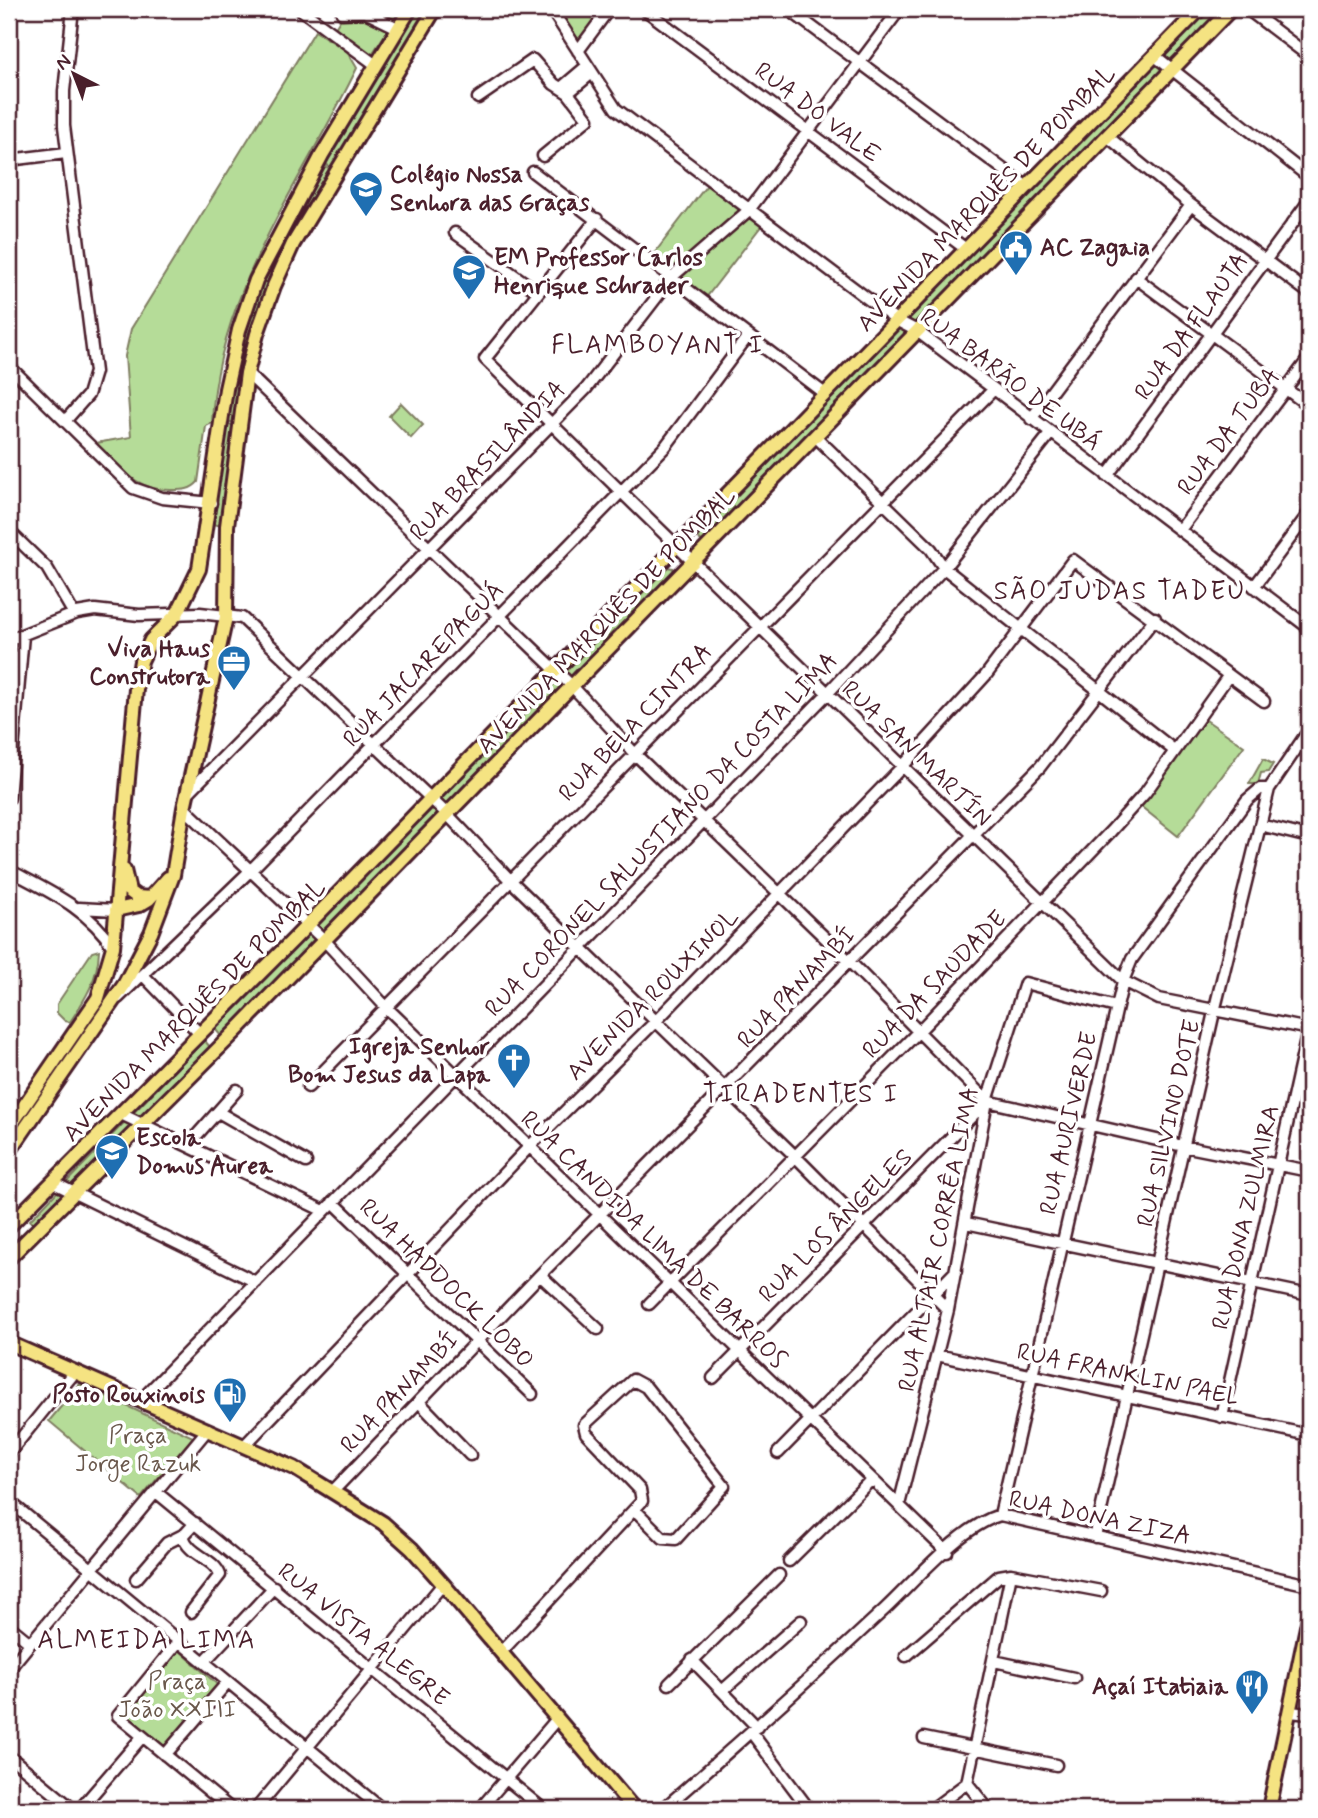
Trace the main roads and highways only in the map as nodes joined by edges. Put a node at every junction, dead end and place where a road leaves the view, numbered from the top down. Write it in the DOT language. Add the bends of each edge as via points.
graph roads {
  1 [pos="410,9"];
  2 [pos="435,9"];
  3 [pos="1200,9"];
  4 [pos="1231,9"];
  5 [pos="398,29"];
  6 [pos="1174,36"];
  7 [pos="405,58"];
  8 [pos="1151,60"];
  9 [pos="1174,68"];
  10 [pos="1148,95"];
  11 [pos="345,114"];
  12 [pos="353,143"];
  13 [pos="1030,183"];
  14 [pos="1049,196"];
  15 [pos="1014,200"];
  16 [pos="1030,215"];
  17 [pos="907,310"];
  18 [pos="920,328"];
  19 [pos="883,334"];
  20 [pos="900,349"];
  21 [pos="211,503"];
  22 [pos="229,504"];
  23 [pos="682,541"];
  24 [pos="698,556"];
  25 [pos="664,559"];
  26 [pos="679,576"];
  27 [pos="560,666"];
  28 [pos="576,682"];
  29 [pos="540,687"];
  30 [pos="557,701"];
  31 [pos="435,794"];
  32 [pos="451,810"];
  33 [pos="415,815"];
  34 [pos="432,830"];
  35 [pos="179,848"];
  36 [pos="121,852"];
  37 [pos="150,898"];
  38 [pos="116,909"];
  39 [pos="313,920"];
  40 [pos="329,936"];
  41 [pos="293,940"];
  42 [pos="309,956"];
  43 [pos="9,1128"];
  44 [pos="9,1152"];
  45 [pos="12,1223"];
  46 [pos="13,1254"];
  47 [pos="9,1343"];
  48 [pos="1309,1617"];
  49 [pos="632,1809"];
  50 [pos="1269,1809"];
  1 -- 5 [label="main road"];
  2 -- 7 [label="main road"];
  3 -- 6 [label="main road, AVENIDA MARQUÊS DE POMBAL"];
  4 -- 9 [label="main road, AVENIDA MARQUÊS DE POMBAL"];
  5 -- 7 [label="main road" via="407,42"];
  5 -- 11 [label="main road"];
  6 -- 8 [label="main road, AVENIDA MARQUÊS DE POMBAL"];
  6 -- 9 [label="main road" via="1167,51"];
  7 -- 12 [label="main road"];
  8 -- 10 [label="main road" via="1154,79"];
  8 -- 13 [label="main road, AVENIDA MARQUÊS DE POMBAL"];
  9 -- 10 [label="main road, AVENIDA MARQUÊS DE POMBAL"];
  10 -- 14 [label="main road, AVENIDA MARQUÊS DE POMBAL"];
  11 -- 12 [label="main road" via="343,130"];
  11 -- 21 [label="main road" via="276,237 247,304 226,389"];
  12 -- 22 [label="main road" via="293,244 274,286 247,373"];
  13 -- 14 [label="main road" via="1041,177 1049,180"];
  13 -- 15 [label="main road, AVENIDA MARQUÊS DE POMBAL"];
  14 -- 16 [label="main road, AVENIDA MARQUÊS DE POMBAL"];
  15 -- 16 [label="main road" via="1011,208 1015,215"];
  15 -- 17 [label="main road, AVENIDA MARQUÊS DE POMBAL"];
  16 -- 18 [label="main road, AVENIDA MARQUÊS DE POMBAL"];
  17 -- 18 [label="main road"];
  17 -- 19 [label="main road, AVENIDA MARQUÊS DE POMBAL"];
  18 -- 20 [label="main road, AVENIDA MARQUÊS DE POMBAL"];
  19 -- 20 [label="main road"];
  19 -- 23 [label="main road, AVENIDA MARQUÊS DE POMBAL"];
  20 -- 24 [label="main road, AVENIDA MARQUÊS DE POMBAL"];
  21 -- 22 [label="main road"];
  21 -- 36 [label="main road" via="199,569 177,614 151,640 141,661"];
  22 -- 35 [label="main road" via="227,615"];
  23 -- 24 [label="main road"];
  23 -- 25 [label="main road, AVENIDA MARQUÊS DE POMBAL"];
  24 -- 26 [label="main road, AVENIDA MARQUÊS DE POMBAL"];
  25 -- 26 [label="main road"];
  25 -- 27 [label="main road, AVENIDA MARQUÊS DE POMBAL"];
  26 -- 28 [label="main road, AVENIDA MARQUÊS DE POMBAL"];
  27 -- 28 [label="main road"];
  27 -- 29 [label="main road, AVENIDA MARQUÊS DE POMBAL"];
  28 -- 30 [label="main road, AVENIDA MARQUÊS DE POMBAL"];
  29 -- 30 [label="main road"];
  29 -- 31 [label="main road, AVENIDA MARQUÊS DE POMBAL"];
  30 -- 32 [label="main road, AVENIDA MARQUÊS DE POMBAL"];
  31 -- 32 [label="main road"];
  31 -- 33 [label="main road, AVENIDA MARQUÊS DE POMBAL"];
  32 -- 34 [label="main road, AVENIDA MARQUÊS DE POMBAL"];
  33 -- 34 [label="main road"];
  33 -- 39 [label="main road, AVENIDA MARQUÊS DE POMBAL"];
  34 -- 40 [label="main road, AVENIDA MARQUÊS DE POMBAL"];
  35 -- 37 [label="main road" via="170,874"];
  35 -- 44 [label="main road" via="151,933 110,1006"];
  36 -- 37 [label="main road" via="129,891"];
  36 -- 38 [label="main road"];
  37 -- 38 [label="main road"];
  38 -- 43 [label="main road" via="113,947 98,998"];
  39 -- 40 [label="main road" via="322,924"];
  39 -- 41 [label="main road, AVENIDA MARQUÊS DE POMBAL"];
  40 -- 42 [label="main road, AVENIDA MARQUÊS DE POMBAL"];
  41 -- 42 [label="main road"];
  41 -- 45 [label="main road, AVENIDA MARQUÊS DE POMBAL"];
  42 -- 46 [label="main road, AVENIDA MARQUÊS DE POMBAL"];
  45 -- 46 [label="main road"];
  47 -- 49 [label="main road" via="245,1445 334,1490 383,1523 443,1584"];
  48 -- 50 [label="main road"];
}
